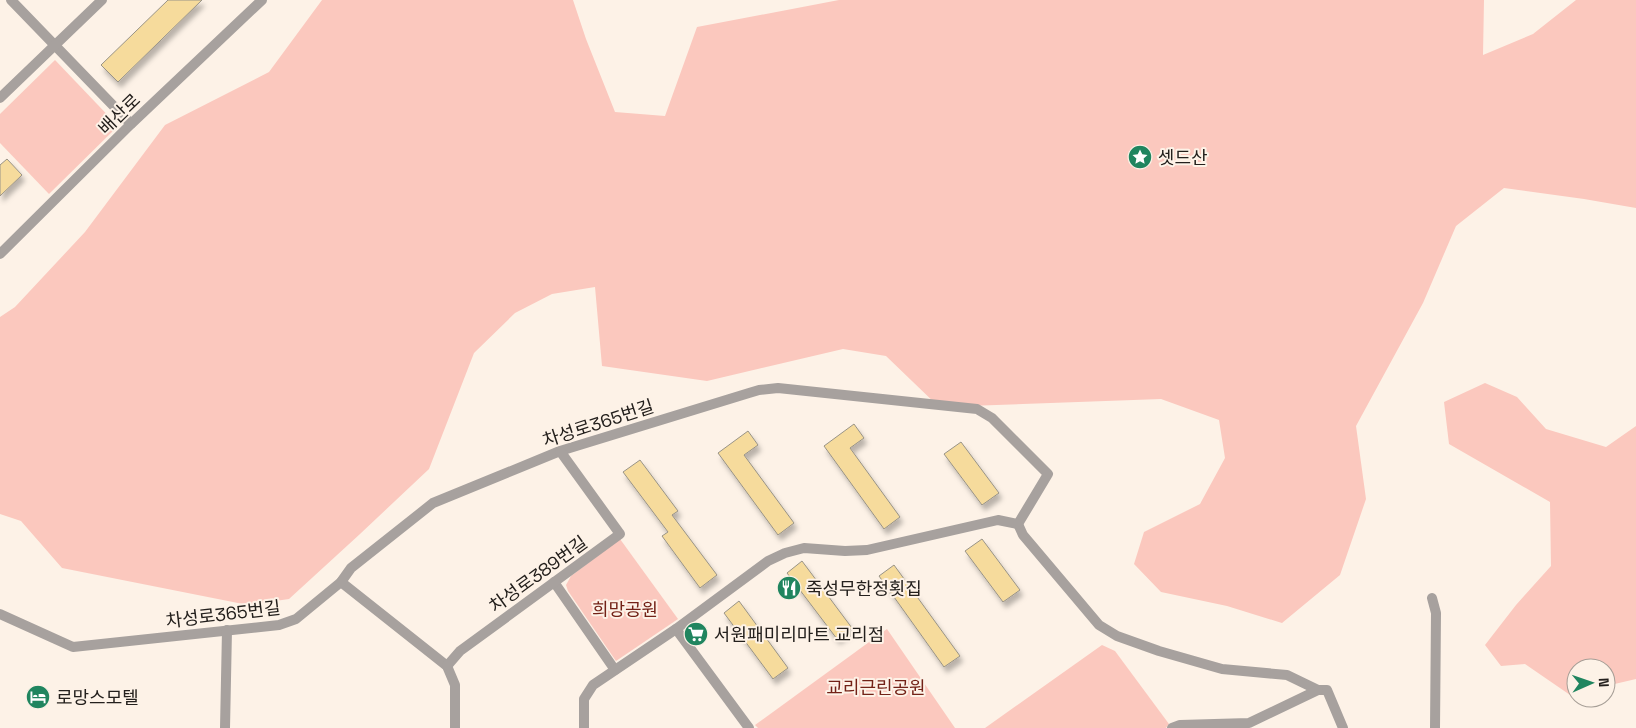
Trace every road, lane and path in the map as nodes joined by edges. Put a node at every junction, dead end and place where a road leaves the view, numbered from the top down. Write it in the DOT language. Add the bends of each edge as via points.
graph roads {
  1 [pos="11,0"];
  2 [pos="102,0"];
  3 [pos="262,0"];
  4 [pos="55,45"];
  5 [pos="0,98"];
  6 [pos="131,124"];
  7 [pos="0,254"];
  8 [pos="560,451"];
  9 [pos="1018,524"];
  10 [pos="342,582"];
  11 [pos="554,582"];
  12 [pos="1432,598"];
  13 [pos="0,614"];
  14 [pos="676,629"];
  15 [pos="227,630"];
  16 [pos="447,666"];
  17 [pos="615,670"];
  18 [pos="1318,690"];
  19 [pos="225,728"];
  20 [pos="455,728"];
  21 [pos="584,728"];
  22 [pos="749,728"];
  23 [pos="1172,728"];
  24 [pos="1343,728"];
  25 [pos="1434,728"];
  1 -- 4 [label="street"];
  2 -- 4 [label="street"];
  3 -- 6 [label="street, 배산로"];
  4 -- 5 [label="street"];
  4 -- 6 [label="street"];
  6 -- 7 [label="street, 배산로"];
  8 -- 9 [label="street, 차성로365번길" via="768,388 977,409 992,418 1048,474"];
  8 -- 10 [label="street, 차성로365번길" via="433,503 351,568"];
  8 -- 11 [label="street, 차성로389번길" via="620,534"];
  9 -- 14 [label="street" via="998,520 867,550 804,548 785,553 768,560"];
  9 -- 18 [label="street" via="1023,535 1100,624 1117,636 1159,652 1222,669 1287,675"];
  10 -- 15 [label="street, 차성로365번길" via="288,623"];
  10 -- 16 [label="street"];
  11 -- 16 [label="street, 차성로389번길" via="460,652"];
  11 -- 17 [label="street"];
  12 -- 25 [label="street" via="1436,613"];
  13 -- 15 [label="street, 차성로365번길" via="73,647"];
  14 -- 17 [label="street"];
  14 -- 22 [label="street"];
  15 -- 19 [label="street"];
  16 -- 20 [label="street" via="455,685"];
  17 -- 21 [label="street" via="593,685 584,699"];
  18 -- 23 [label="street" via="1249,723"];
  18 -- 24 [label="street" via="1327,690"];
}
